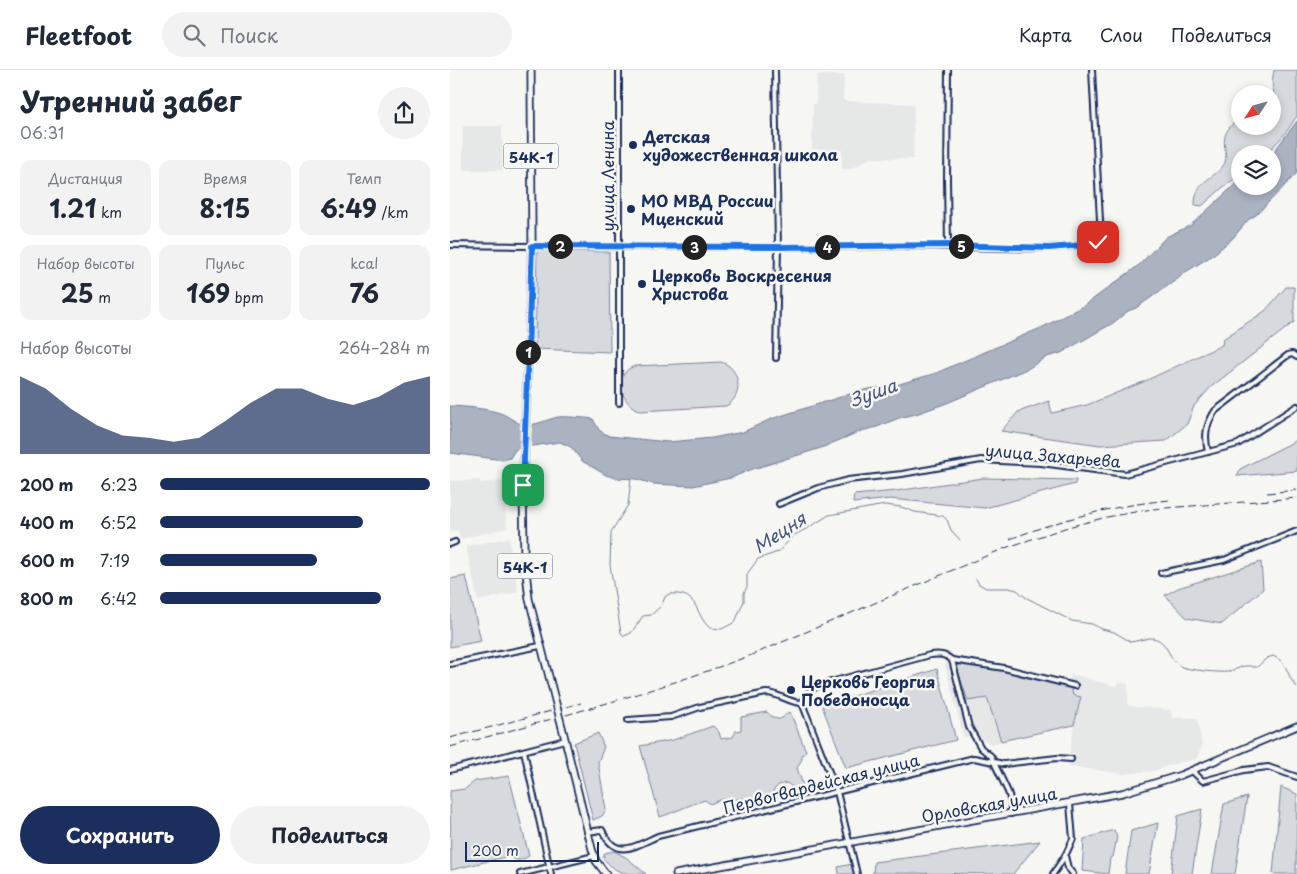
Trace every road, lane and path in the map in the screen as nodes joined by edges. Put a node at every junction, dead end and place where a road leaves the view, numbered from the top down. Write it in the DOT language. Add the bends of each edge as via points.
graph roads {
  1 [pos="531,70"];
  2 [pos="619,70"];
  3 [pos="775,70"];
  4 [pos="948,70"];
  5 [pos="1092,70"];
  6 [pos="450,245"];
  7 [pos="948,245"];
  8 [pos="532,246"];
  9 [pos="619,246"];
  10 [pos="778,247"];
  11 [pos="1297,357"];
  12 [pos="776,358"];
  13 [pos="619,403"];
  14 [pos="1297,406"];
  15 [pos="1208,452"];
  16 [pos="779,504"];
  17 [pos="1297,532"];
  18 [pos="456,542"];
  19 [pos="450,544"];
  20 [pos="1162,573"];
  21 [pos="540,646"];
  22 [pos="952,660"];
  23 [pos="450,664"];
  24 [pos="1074,686"];
  25 [pos="802,703"];
  26 [pos="628,720"];
  27 [pos="1297,726"];
  28 [pos="565,740"];
  29 [pos="524,751"];
  30 [pos="1071,759"];
  31 [pos="994,763"];
  32 [pos="450,770"];
  33 [pos="1192,771"];
  34 [pos="1297,777"];
  35 [pos="837,792"];
  36 [pos="1070,804"];
  37 [pos="1012,814"];
  38 [pos="587,832"];
  39 [pos="848,842"];
  40 [pos="594,856"];
  41 [pos="1065,856"];
  42 [pos="550,867"];
  43 [pos="520,874"];
  44 [pos="551,874"];
  45 [pos="606,874"];
  46 [pos="676,874"];
  47 [pos="857,874"];
  48 [pos="1053,874"];
  49 [pos="1073,874"];
  1 -- 8 [label="main road, 54К-1"];
  2 -- 9 [label="street, улица Ленина"];
  3 -- 10 [label="street"];
  4 -- 7 [label="street"];
  5 -- 7 [label="street" via="1098,242 1049,248"];
  6 -- 8 [label="street"];
  7 -- 10 [label="street"];
  8 -- 9 [label="street"];
  8 -- 21 [label="main road, 54К-1" via="523,485 527,586"];
  9 -- 10 [label="street"];
  9 -- 13 [label="street, улица Ленина"];
  10 -- 12 [label="street"];
  11 -- 15 [label="street" via="1288,355 1215,410 1205,432"];
  14 -- 15 [label="street, улица Захарьева" via="1238,444"];
  15 -- 16 [label="street, улица Захарьева" via="1125,474 1041,463 982,460 848,480"];
  17 -- 20 [label="street" via="1224,560"];
  18 -- 19 [label="street"];
  21 -- 23 [label="street"];
  21 -- 28 [label="main road, 54К-1, bridge"];
  22 -- 24 [label="street" via="1004,668"];
  22 -- 25 [label="street" via="940,654 930,655 851,676 820,685 811,690"];
  22 -- 31 [label="street" via="974,740"];
  25 -- 26 [label="street" via="766,693 700,707 671,717"];
  25 -- 35 [label="street"];
  27 -- 33 [label="main road, Орловская улица"];
  28 -- 29 [label="street"];
  28 -- 38 [label="main road, 54К-1"];
  29 -- 32 [label="street"];
  29 -- 42 [label="street"];
  30 -- 31 [label="street, Первогвардейская улица"];
  31 -- 35 [label="street, Первогвардейская улица" via="974,758"];
  31 -- 37 [label="street" via="1008,792"];
  33 -- 34 [label="street" via="1203,781 1268,767"];
  33 -- 36 [label="main road, Орловская улица" via="1122,794"];
  35 -- 38 [label="street, Первогвардейская улица" via="658,836 629,848 612,845 602,830"];
  35 -- 39 [label="street"];
  36 -- 37 [label="main road, Орловская улица"];
  36 -- 41 [label="street" via="1073,839"];
  37 -- 39 [label="main road, Орловская улица"];
  38 -- 40 [label="main road, 54К-1"];
  39 -- 46 [label="main road, Орловская улица"];
  39 -- 47 [label="street"];
  40 -- 42 [label="street"];
  40 -- 45 [label="main road, 54К-1"];
  41 -- 48 [label="street"];
  41 -- 49 [label="street"];
  42 -- 43 [label="street"];
  42 -- 44 [label="street"];
}
